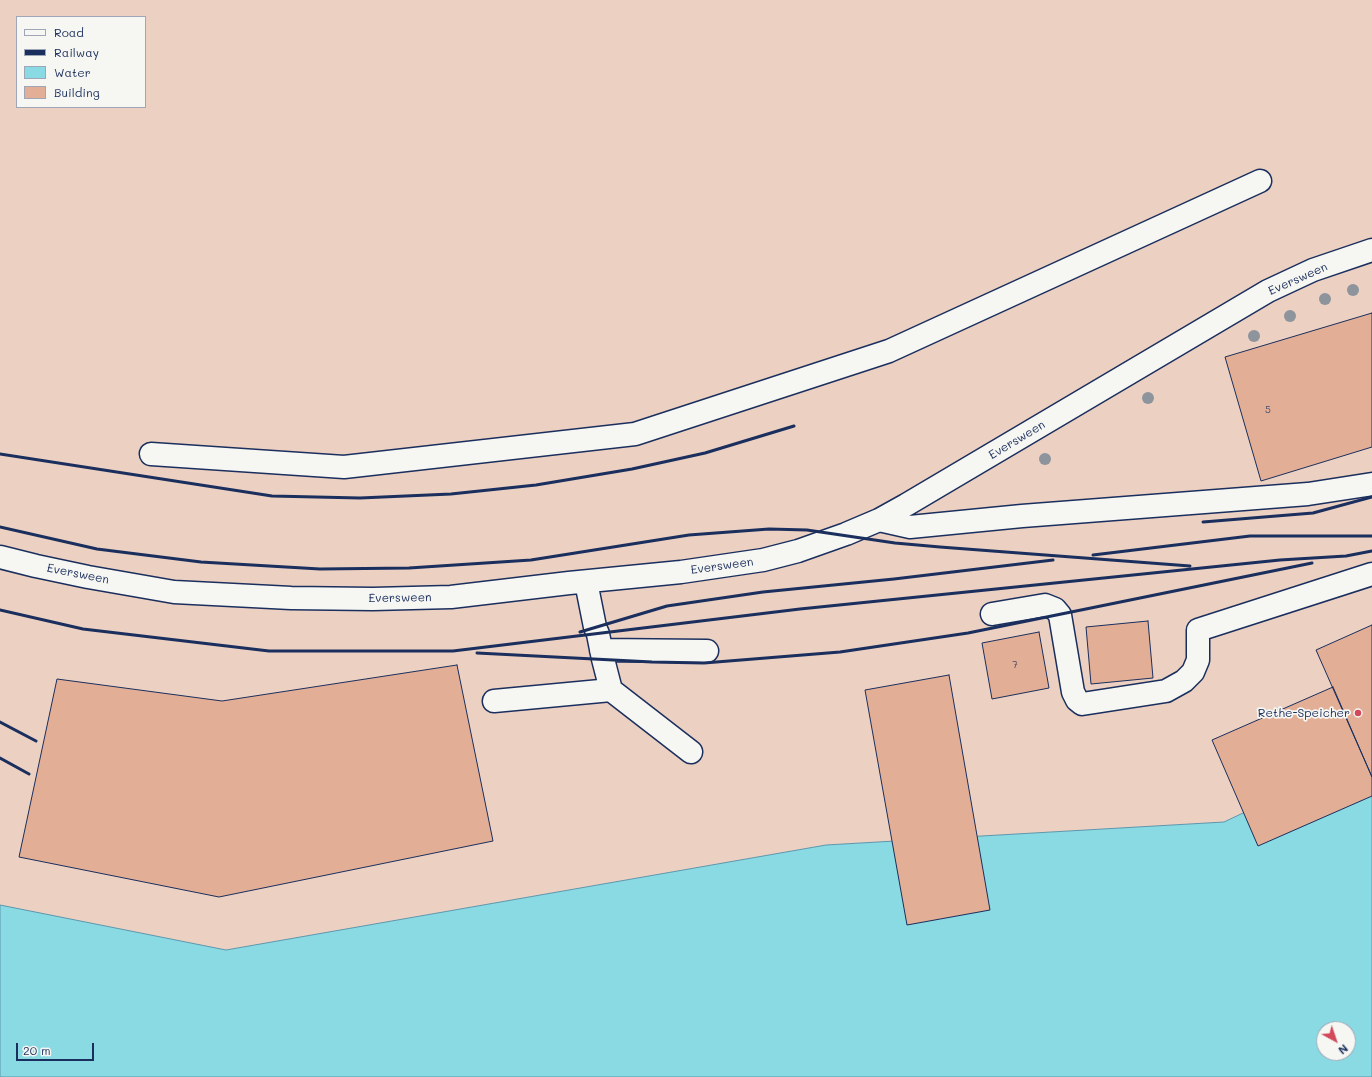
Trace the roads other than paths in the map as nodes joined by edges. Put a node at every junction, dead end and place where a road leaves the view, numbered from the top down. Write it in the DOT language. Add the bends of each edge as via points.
graph roads {
  1 [pos="1260,181"];
  2 [pos="1372,250"];
  3 [pos="151,454"];
  4 [pos="1372,484"];
  5 [pos="879,520"];
  6 [pos="0,557"];
  7 [pos="1372,574"];
  8 [pos="586,582"];
  9 [pos="992,614"];
  10 [pos="601,650"];
  11 [pos="707,651"];
  12 [pos="611,690"];
  13 [pos="494,701"];
  14 [pos="691,752"];
  1 -- 3 [label="street" via="889,351 635,434 344,467"];
  2 -- 5 [label="street, Eversween" via="1313,270 1268,291"];
  4 -- 5 [label="street" via="1308,494 910,527"];
  5 -- 8 [label="street, Eversween" via="798,551 763,560"];
  6 -- 8 [label="street, Eversween" via="88,577 174,592 291,598 451,597"];
  7 -- 9 [label="street" via="1198,630 1198,660 1193,672 1184,681 1166,691 1082,704 1073,692 1060,615 1055,609 1045,605"];
  8 -- 10 [label="street"];
  10 -- 11 [label="street"];
  10 -- 12 [label="street"];
  12 -- 13 [label="street"];
  12 -- 14 [label="street"];
}
